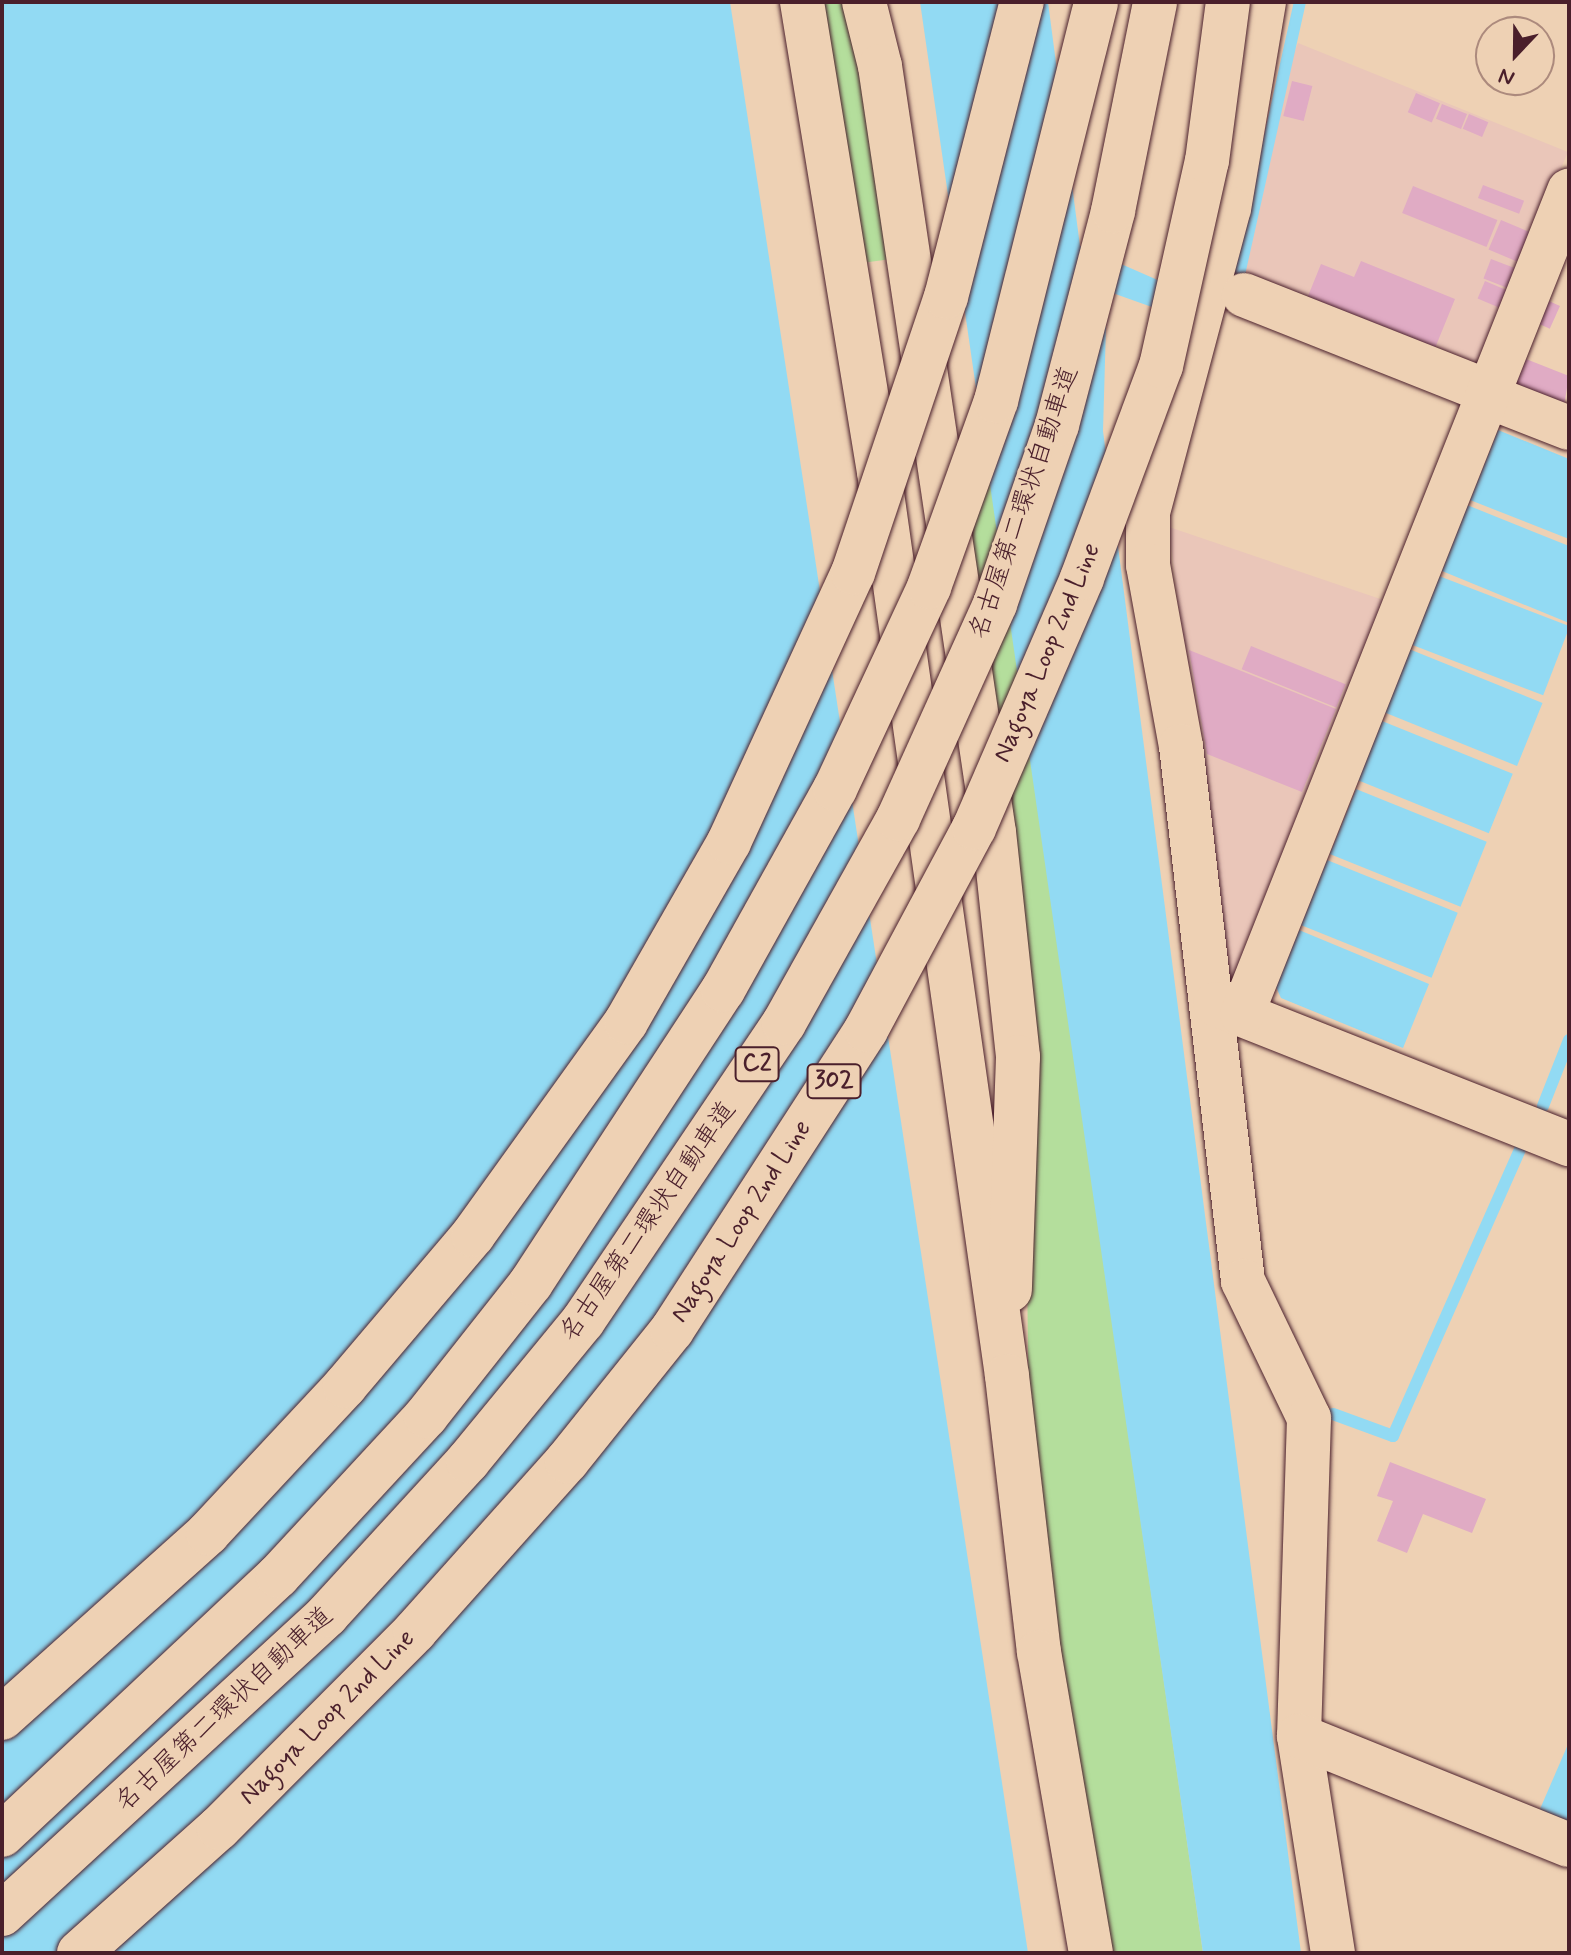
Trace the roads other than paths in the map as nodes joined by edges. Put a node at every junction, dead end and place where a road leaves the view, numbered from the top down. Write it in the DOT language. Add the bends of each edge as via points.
graph roads {
  1 [pos="802,2"];
  2 [pos="864,2"];
  3 [pos="1022,2"];
  4 [pos="1096,2"];
  5 [pos="1155,2"];
  6 [pos="1228,2"];
  7 [pos="1264,2"];
  8 [pos="1569,191"];
  9 [pos="1244,295"];
  10 [pos="1488,394"];
  11 [pos="1569,428"];
  12 [pos="1228,1009"];
  13 [pos="1569,1144"];
  14 [pos="1007,1376"];
  15 [pos="2,1718"];
  16 [pos="1299,1736"];
  17 [pos="2,1835"];
  18 [pos="1569,1845"];
  19 [pos="2,1914"];
  20 [pos="79,1953"];
  21 [pos="1091,1953"];
  22 [pos="1333,1953"];
  1 -- 14 [label="main road" via="879,472"];
  2 -- 14 [label="main road" via="961,604 1018,1057"];
  3 -- 15 [label="main road, bridge" via="946,297 853,573 729,842 626,1022 473,1235 345,1386 208,1533"];
  4 -- 17 [label="main road, C2, bridge" via="996,401 929,587 835,789 723,990 531,1283 426,1416 267,1587"];
  5 -- 19 [label="main road, 名古屋第二環状自動車道 / C2, bridge" via="1113,211 1057,425 995,604 898,819 784,1023 583,1321 468,1461 327,1615"];
  6 -- 20 [label="main road, Nagoya Loop 2nd Line / 302, bridge" via="1207,161 1161,366 1082,578 974,828 866,1030 672,1330 567,1461 274,1773"];
  7 -- 12 [label="main road" via="1229,208 1148,513 1148,565"];
  8 -- 10 [label="main road"];
  9 -- 10 [label="main road"];
  10 -- 11 [label="main road"];
  10 -- 12 [label="main road"];
  12 -- 13 [label="main road"];
  12 -- 16 [label="main road" via="1243,1281 1309,1418"];
  14 -- 21 [label="main road" via="1039,1652"];
  16 -- 18 [label="main road"];
  16 -- 22 [label="main road"];
}
